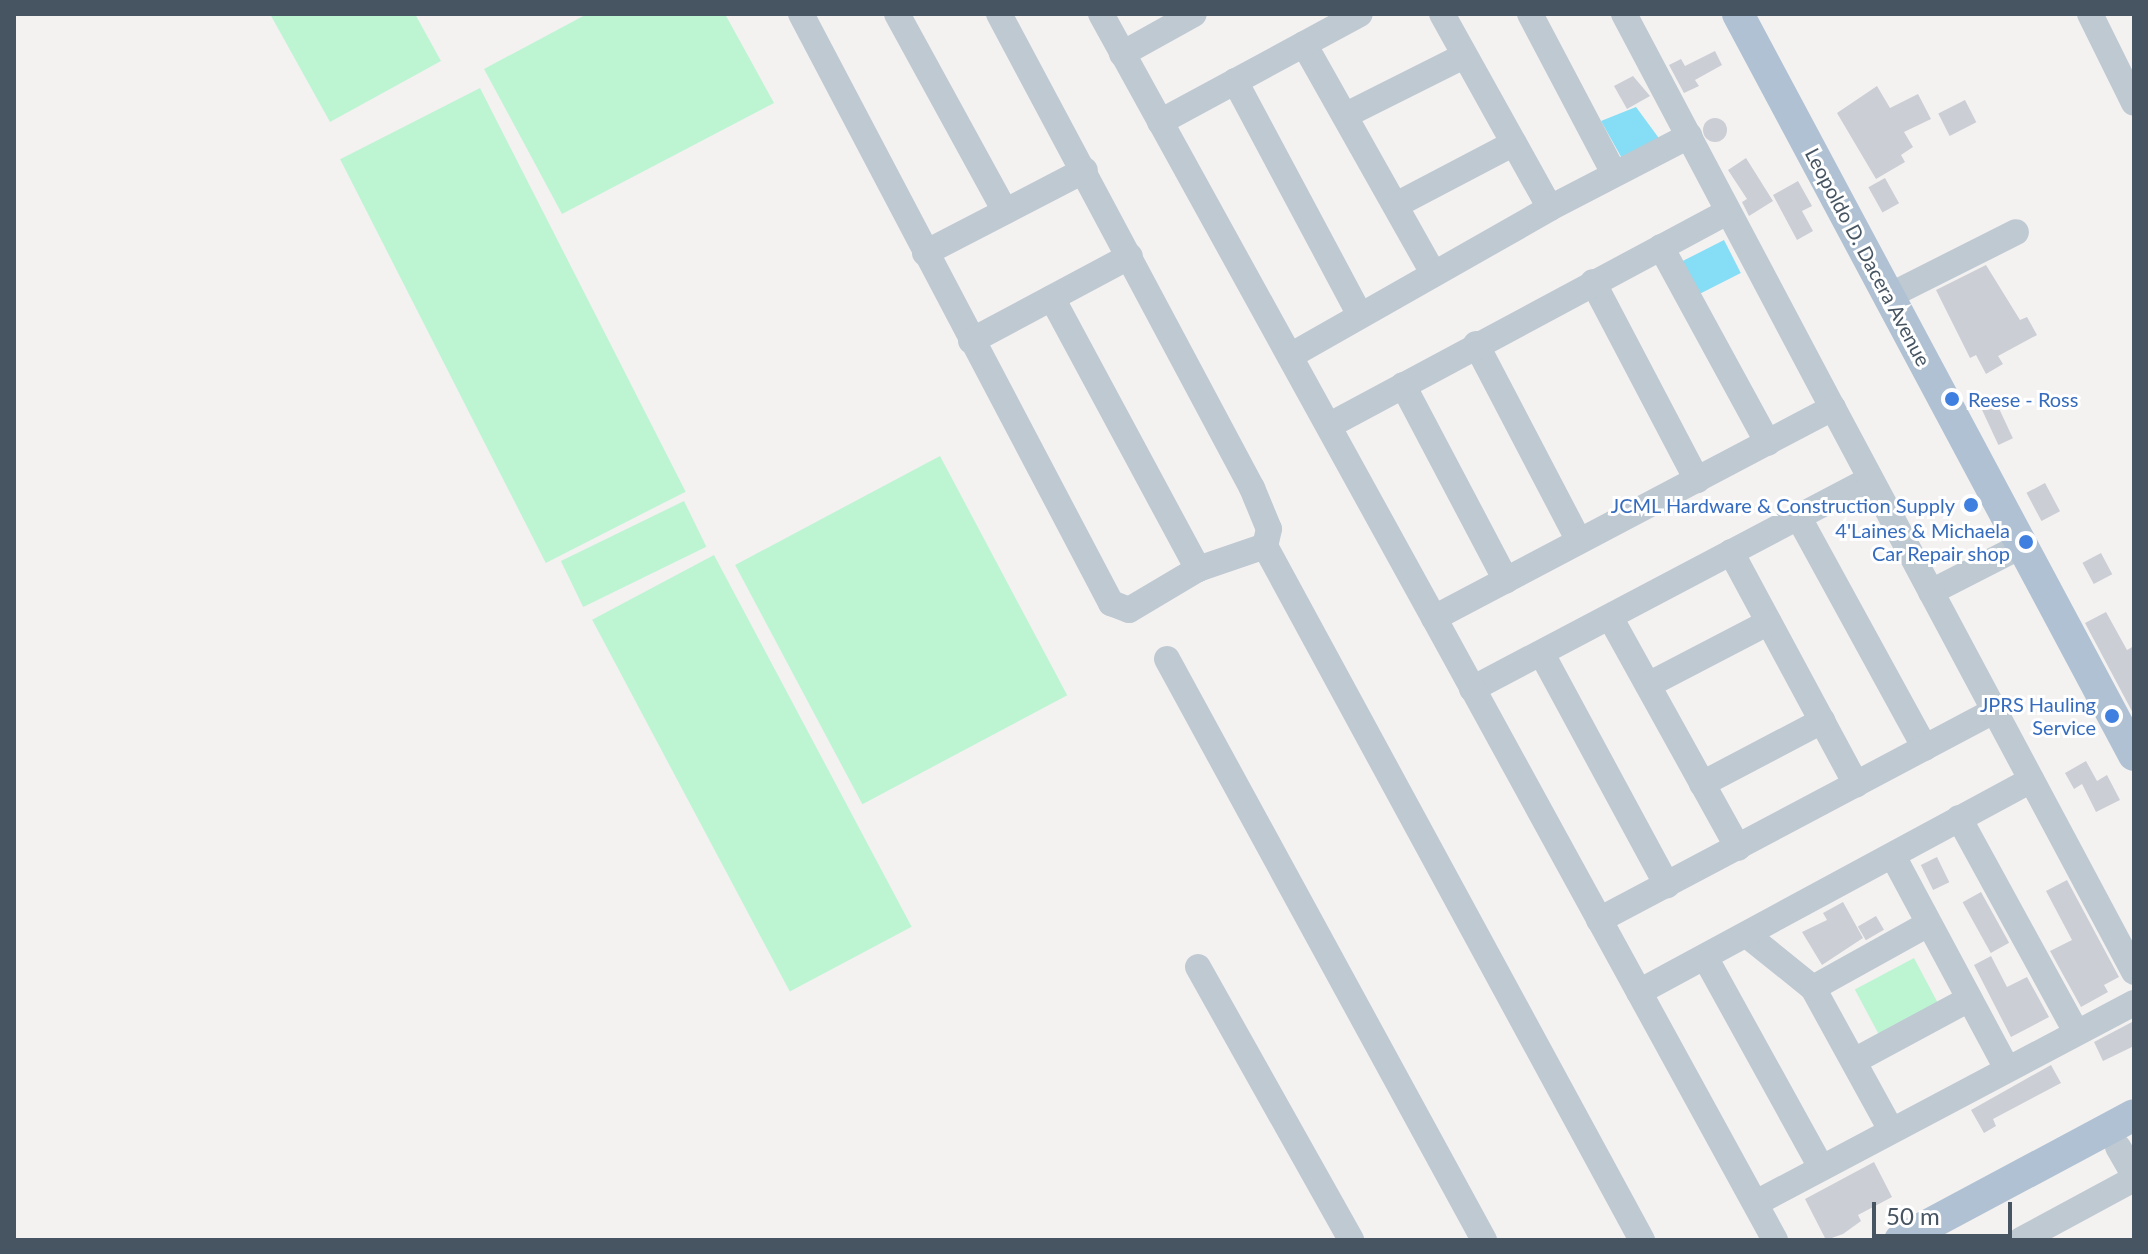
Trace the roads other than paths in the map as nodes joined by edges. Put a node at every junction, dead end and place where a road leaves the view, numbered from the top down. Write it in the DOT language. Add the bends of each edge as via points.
graph roads {
  1 [pos="801,14"];
  2 [pos="897,14"];
  3 [pos="999,14"];
  4 [pos="1101,14"];
  5 [pos="1360,14"];
  6 [pos="1442,14"];
  7 [pos="1530,14"];
  8 [pos="1738,14"];
  9 [pos="2090,14"];
  10 [pos="1191,15"];
  11 [pos="1628,15"];
  12 [pos="1304,44"];
  13 [pos="1122,54"];
  14 [pos="1464,56"];
  15 [pos="1235,81"];
  16 [pos="2134,103"];
  17 [pos="1346,115"];
  18 [pos="1160,122"];
  19 [pos="1689,136"];
  20 [pos="1514,143"];
  21 [pos="1085,170"];
  22 [pos="1614,173"];
  23 [pos="1396,205"];
  24 [pos="1550,208"];
  25 [pos="1005,211"];
  26 [pos="1727,212"];
  27 [pos="2016,232"];
  28 [pos="1661,247"];
  29 [pos="925,253"];
  30 [pos="1130,256"];
  31 [pos="1433,273"];
  32 [pos="1593,282"];
  33 [pos="1889,296"];
  34 [pos="1052,298"];
  35 [pos="1360,315"];
  36 [pos="971,341"];
  37 [pos="1476,344"];
  38 [pos="1290,356"];
  39 [pos="1403,385"];
  40 [pos="1833,408"];
  41 [pos="1330,425"];
  42 [pos="1768,443"];
  43 [pos="1870,479"];
  44 [pos="1697,480"];
  45 [pos="1799,518"];
  46 [pos="1579,541"];
  47 [pos="1265,546"];
  48 [pos="2021,546"];
  49 [pos="1731,552"];
  50 [pos="1198,569"];
  51 [pos="1506,580"];
  52 [pos="1931,592"];
  53 [pos="1610,617"];
  54 [pos="1434,618"];
  55 [pos="1769,622"];
  56 [pos="1542,654"];
  57 [pos="1167,659"];
  58 [pos="1648,685"];
  59 [pos="1472,689"];
  60 [pos="1993,711"];
  61 [pos="1822,721"];
  62 [pos="1925,748"];
  63 [pos="2134,755"];
  64 [pos="2031,780"];
  65 [pos="1702,784"];
  66 [pos="1856,784"];
  67 [pos="1959,818"];
  68 [pos="1738,848"];
  69 [pos="1893,856"];
  70 [pos="1667,885"];
  71 [pos="1599,920"];
  72 [pos="1928,924"];
  73 [pos="1747,935"];
  74 [pos="1705,957"];
  75 [pos="1198,967"];
  76 [pos="2134,972"];
  77 [pos="1813,988"];
  78 [pos="1639,992"];
  79 [pos="1969,999"];
  80 [pos="2134,1003"];
  81 [pos="2076,1032"];
  82 [pos="1854,1061"];
  83 [pos="2007,1069"];
  84 [pos="2134,1115"];
  85 [pos="1891,1130"];
  86 [pos="2118,1147"];
  87 [pos="1821,1167"];
  88 [pos="2134,1177"];
  89 [pos="1756,1203"];
  90 [pos="1351,1240"];
  91 [pos="1484,1240"];
  92 [pos="1642,1240"];
  93 [pos="1775,1240"];
  94 [pos="1900,1240"];
  95 [pos="2021,1240"];
  1 -- 29 [label="street"];
  2 -- 25 [label="street"];
  3 -- 21 [label="street"];
  4 -- 13 [label="street"];
  5 -- 12 [label="street"];
  6 -- 14 [label="street"];
  7 -- 22 [label="street"];
  8 -- 33 [label="main road, Leopoldo D. Dacera Avenue"];
  9 -- 16 [label="street"];
  10 -- 13 [label="street"];
  11 -- 19 [label="street"];
  12 -- 15 [label="street"];
  12 -- 17 [label="street"];
  13 -- 18 [label="street"];
  14 -- 17 [label="street"];
  14 -- 20 [label="street"];
  15 -- 18 [label="street"];
  15 -- 35 [label="street"];
  17 -- 23 [label="street"];
  18 -- 38 [label="street"];
  19 -- 22 [label="street"];
  19 -- 26 [label="street"];
  20 -- 23 [label="street"];
  20 -- 24 [label="street"];
  21 -- 25 [label="street"];
  21 -- 30 [label="street"];
  22 -- 24 [label="street"];
  23 -- 31 [label="street"];
  24 -- 31 [label="street"];
  25 -- 29 [label="street"];
  26 -- 28 [label="street"];
  26 -- 40 [label="street"];
  27 -- 33 [label="street"];
  28 -- 32 [label="street"];
  28 -- 42 [label="street"];
  29 -- 36 [label="street"];
  30 -- 34 [label="street"];
  30 -- 47 [label="street" via="1261,508 1269,529"];
  31 -- 35 [label="street"];
  32 -- 37 [label="street"];
  32 -- 44 [label="street"];
  33 -- 48 [label="main road, Leopoldo D. Dacera Avenue"];
  34 -- 36 [label="street"];
  34 -- 50 [label="street"];
  35 -- 38 [label="street"];
  36 -- 50 [label="street" via="1111,603 1129,610"];
  37 -- 39 [label="street"];
  37 -- 46 [label="street"];
  38 -- 41 [label="street"];
  39 -- 41 [label="street"];
  39 -- 51 [label="street"];
  40 -- 42 [label="street"];
  40 -- 43 [label="street"];
  41 -- 54 [label="street"];
  42 -- 44 [label="street"];
  43 -- 45 [label="street"];
  43 -- 52 [label="street"];
  44 -- 46 [label="street"];
  45 -- 49 [label="street"];
  45 -- 62 [label="street"];
  46 -- 51 [label="street"];
  47 -- 50 [label="street"];
  47 -- 92 [label="street"];
  48 -- 52 [label="street"];
  48 -- 63 [label="main road, Leopoldo D. Dacera Avenue"];
  49 -- 53 [label="street"];
  49 -- 55 [label="street"];
  51 -- 54 [label="street"];
  52 -- 60 [label="street"];
  53 -- 56 [label="street"];
  53 -- 58 [label="street"];
  54 -- 59 [label="street"];
  55 -- 58 [label="street"];
  55 -- 61 [label="street"];
  56 -- 59 [label="street"];
  56 -- 70 [label="street"];
  57 -- 91 [label="street"];
  58 -- 65 [label="street"];
  59 -- 71 [label="street"];
  60 -- 62 [label="street"];
  60 -- 64 [label="street"];
  61 -- 65 [label="street"];
  61 -- 66 [label="street"];
  62 -- 66 [label="street"];
  64 -- 67 [label="street"];
  64 -- 76 [label="street"];
  65 -- 68 [label="street"];
  66 -- 68 [label="street"];
  67 -- 69 [label="street"];
  67 -- 81 [label="street"];
  68 -- 70 [label="street"];
  69 -- 72 [label="street"];
  69 -- 73 [label="street"];
  70 -- 71 [label="street"];
  71 -- 78 [label="street"];
  72 -- 77 [label="street"];
  72 -- 79 [label="street"];
  73 -- 74 [label="street"];
  73 -- 77 [label="street"];
  74 -- 78 [label="street"];
  74 -- 87 [label="street"];
  75 -- 90 [label="street"];
  77 -- 82 [label="street"];
  78 -- 89 [label="street"];
  79 -- 82 [label="street"];
  79 -- 83 [label="street"];
  80 -- 81 [label="street"];
  81 -- 83 [label="street"];
  82 -- 85 [label="street"];
  83 -- 85 [label="street"];
  84 -- 94 [label="main road"];
  85 -- 87 [label="street"];
  86 -- 88 [label="street"];
  87 -- 89 [label="street"];
  88 -- 95 [label="street"];
  89 -- 93 [label="street"];
}
